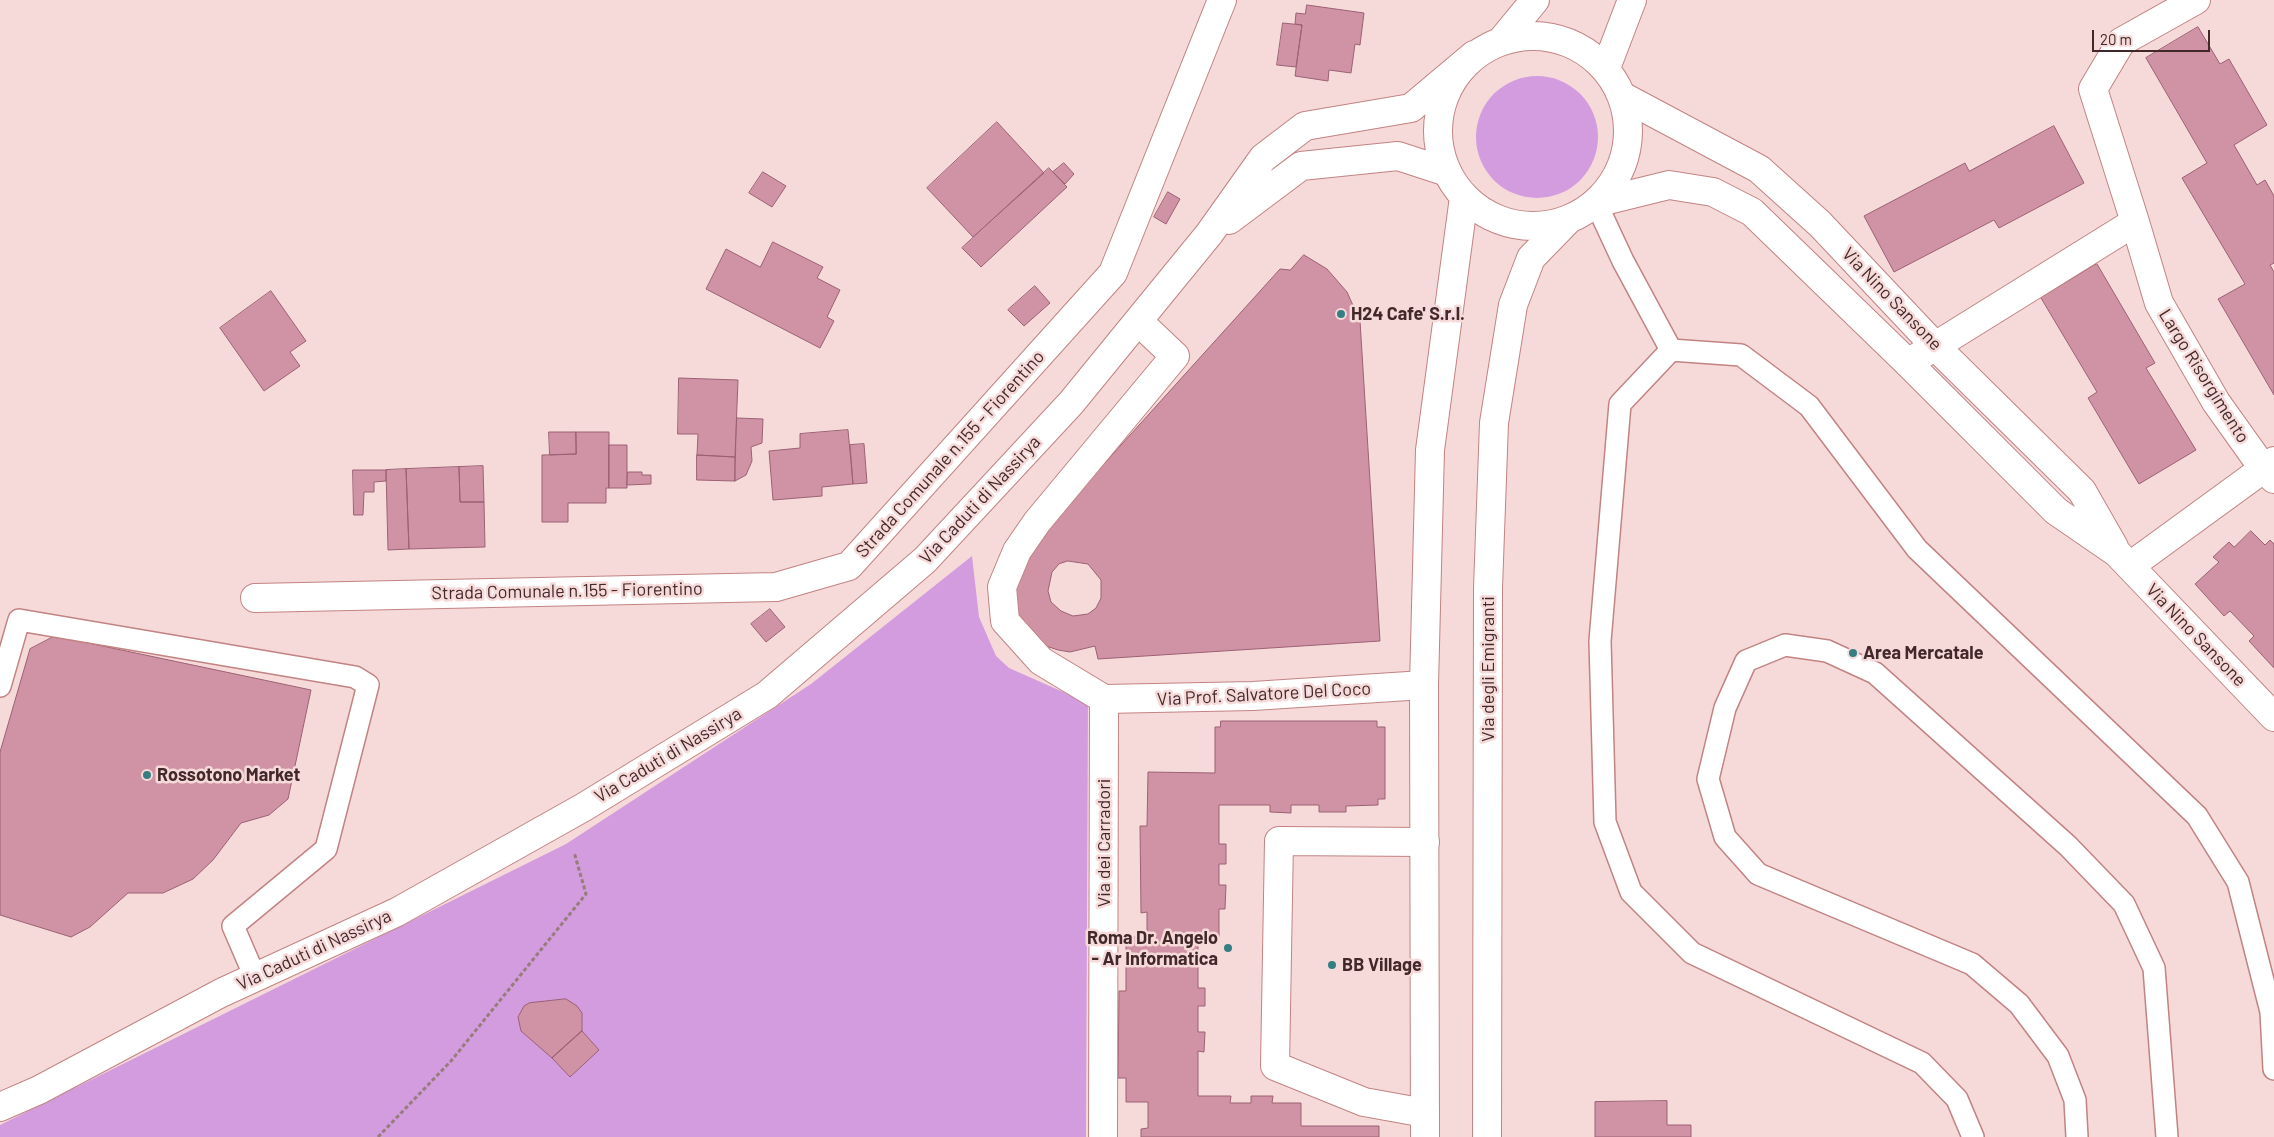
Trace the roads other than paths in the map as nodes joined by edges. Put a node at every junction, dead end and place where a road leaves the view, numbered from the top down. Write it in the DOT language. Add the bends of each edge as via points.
graph roads {
  1 [pos="1222,0"];
  2 [pos="1535,0"];
  3 [pos="1632,0"];
  4 [pos="2196,0"];
  5 [pos="1503,39"];
  6 [pos="1474,55"];
  7 [pos="1606,68"];
  8 [pos="1622,96"];
  9 [pos="1447,172"];
  10 [pos="1464,197"];
  11 [pos="1596,203"];
  12 [pos="1568,220"];
  13 [pos="2135,222"];
  14 [pos="1209,234"];
  15 [pos="1138,321"];
  16 [pos="1936,347"];
  17 [pos="1671,350"];
  18 [pos="1908,363"];
  19 [pos="2270,469"];
  20 [pos="2123,560"];
  21 [pos="255,598"];
  22 [pos="1424,685"];
  23 [pos="0,686"];
  24 [pos="1104,699"];
  25 [pos="2274,717"];
  26 [pos="1425,842"];
  27 [pos="255,977"];
  28 [pos="2274,1069"];
  29 [pos="0,1107"];
  30 [pos="1425,1125"];
  31 [pos="1103,1137"];
  32 [pos="1487,1137"];
  33 [pos="1973,1137"];
  34 [pos="2077,1137"];
  35 [pos="2167,1137"];
  1 -- 21 [label="street, Strada Comunale n.155 - Fiorentino" via="1113,274 849,566 776,587"];
  2 -- 5 [label="street, Via degli Emigranti"];
  3 -- 7 [label="street"];
  4 -- 13 [label="street, Largo Risorgimento" via="2121,42 2093,89"];
  5 -- 6 [label="street, Via degli Emigranti"];
  5 -- 7 [label="street, Via degli Emigranti" via="1530,34 1558,38 1584,50"];
  6 -- 9 [label="street, Via degli Emigranti" via="1452,79 1440,109 1438,141"];
  6 -- 14 [label="street, Via Caduti di Nassirya" via="1411,108 1305,126 1263,158"];
  7 -- 8 [label="street, Via degli Emigranti"];
  8 -- 11 [label="street, Via degli Emigranti" via="1629,124 1627,153 1615,180"];
  8 -- 16 [label="street, Via Nino Sansone" via="1759,169 1820,224"];
  9 -- 10 [label="street, Via degli Emigranti"];
  9 -- 14 [label="street, Via Caduti di Nassirya" via="1398,156 1301,166"];
  10 -- 12 [label="street, Via degli Emigranti" via="1486,214 1513,224 1540,226"];
  10 -- 22 [label="street" via="1430,450"];
  11 -- 12 [label="street, Via degli Emigranti"];
  11 -- 17 [label="lane"];
  11 -- 18 [label="street, Via Nino Sansone" via="1669,185 1713,192 1752,212"];
  12 -- 32 [label="street, Via degli Emigranti" via="1531,258 1513,305 1494,423 1488,588"];
  13 -- 16 [label="street"];
  13 -- 19 [label="street, Largo Risorgimento" via="2159,303 2216,402"];
  14 -- 15 [label="street, Via Caduti di Nassirya"];
  15 -- 24 [label="street" via="1175,356 1037,522 1017,551 1002,587 1005,621 1040,661"];
  15 -- 27 [label="street, Via Caduti di Nassirya" via="1072,403 917,567 766,695 564,818 397,912"];
  16 -- 18 [label="street"];
  16 -- 20 [label="street, Via Nino Sansone" via="2082,491"];
  17 -- 28 [label="lane" via="1741,355 1808,406 1916,549 2197,816 2238,882 2271,1012"];
  17 -- 33 [label="lane" via="1620,404 1600,641 1605,822 1631,892 1692,953 1922,1063 1957,1099"];
  18 -- 20 [label="street, Via Nino Sansone" via="2056,511"];
  19 -- 20 [label="street, Largo Risorgimento"];
  20 -- 25 [label="street, Via Nino Sansone"];
  22 -- 24 [label="street, Via Prof. Salvatore Del Coco" via="1253,696"];
  22 -- 26 [label="street"];
  23 -- 27 [label="lane" via="19,620 355,677 368,685 326,849 233,926"];
  24 -- 31 [label="street, Via dei Carradori"];
  26 -- 30 [label="street"];
  26 -- 30 [label="street" via="1279,840 1275,1066"];
  27 -- 29 [label="street, Via Caduti di Nassirya"];
  34 -- 35 [label="lane" via="2075,1100 2058,1056 2019,1004 1972,964 1758,874 1725,837 1708,779 1725,708 1746,662 1785,645 1827,651 1875,673 2068,846 2124,904 2154,968"];
}
